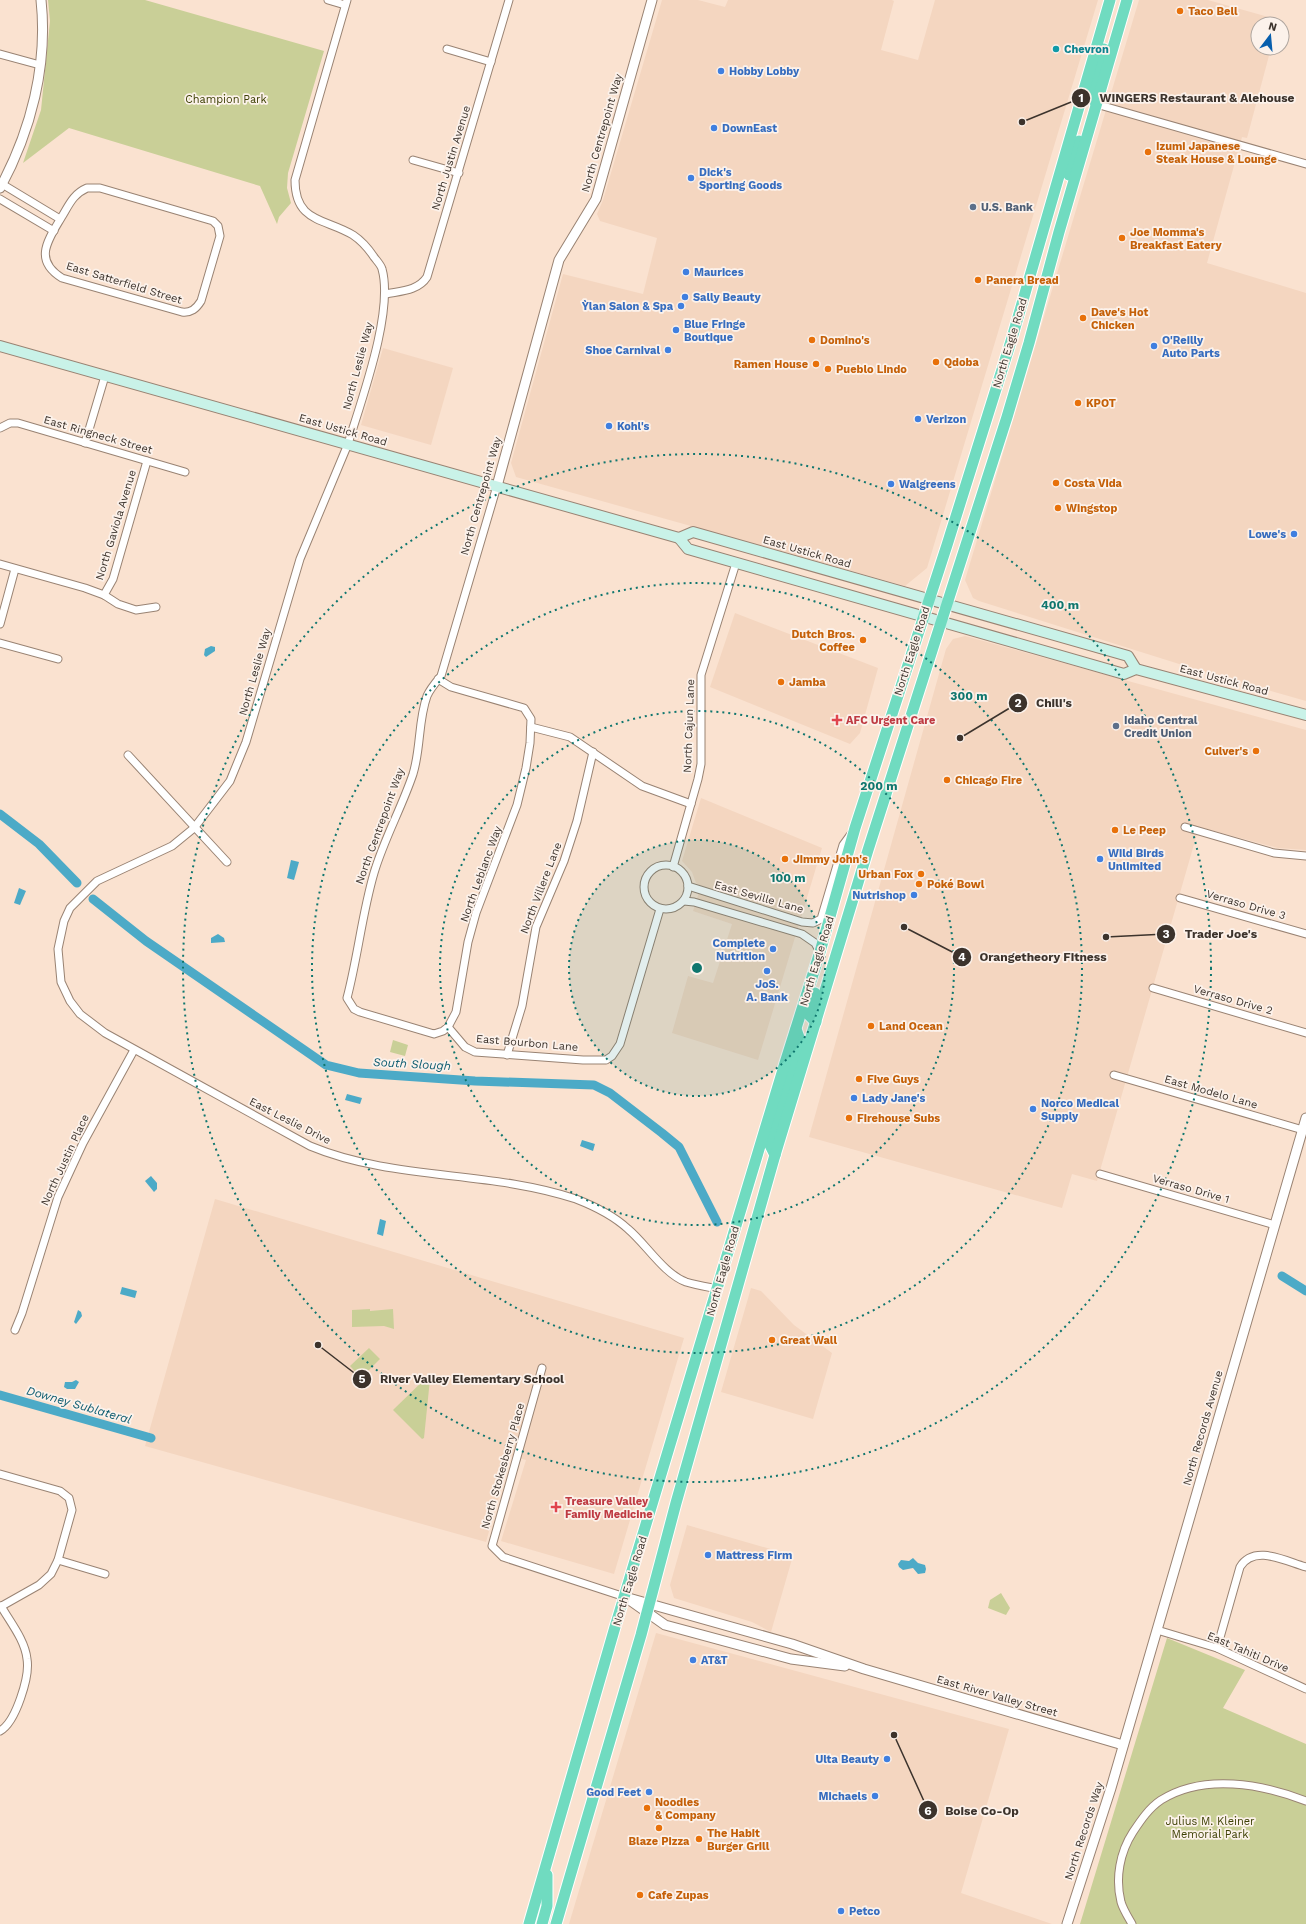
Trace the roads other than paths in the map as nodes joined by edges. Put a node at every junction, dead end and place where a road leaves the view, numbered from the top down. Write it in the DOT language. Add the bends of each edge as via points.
graph roads {
  1 [pos="41,0"];
  2 [pos="328,0"];
  3 [pos="508,0"];
  4 [pos="652,0"];
  5 [pos="1110,0"];
  6 [pos="1118,0"];
  7 [pos="1128,0"];
  8 [pos="346,2"];
  9 [pos="446,49"];
  10 [pos="0,54"];
  11 [pos="491,62"];
  12 [pos="40,65"];
  13 [pos="1081,100"];
  14 [pos="1096,104"];
  15 [pos="413,160"];
  16 [pos="1306,164"];
  17 [pos="458,174"];
  18 [pos="1,186"];
  19 [pos="0,198"];
  20 [pos="60,219"];
  21 [pos="54,231"];
  22 [pos="1059,232"];
  23 [pos="386,294"];
  24 [pos="0,346"];
  25 [pos="105,376"];
  26 [pos="2,426"];
  27 [pos="85,443"];
  28 [pos="348,444"];
  29 [pos="147,460"];
  30 [pos="185,472"];
  31 [pos="497,486"];
  32 [pos="679,538"];
  33 [pos="736,563"];
  34 [pos="0,564"];
  35 [pos="15,569"];
  36 [pos="104,595"];
  37 [pos="929,599"];
  38 [pos="948,605"];
  39 [pos="156,607"];
  40 [pos="2,610"];
  41 [pos="923,617"];
  42 [pos="942,622"];
  43 [pos="0,624"];
  44 [pos="0,643"];
  45 [pos="58,659"];
  46 [pos="1136,669"];
  47 [pos="438,679"];
  48 [pos="1306,715"];
  49 [pos="531,727"];
  50 [pos="593,752"];
  51 [pos="128,755"];
  52 [pos="691,804"];
  53 [pos="1185,827"];
  54 [pos="194,828"];
  55 [pos="855,828"];
  56 [pos="1306,856"];
  57 [pos="227,862"];
  58 [pos="673,867"];
  59 [pos="688,886"];
  60 [pos="88,888"];
  61 [pos="1180,898"];
  62 [pos="684,901"];
  63 [pos="660,908"];
  64 [pos="1306,934"];
  65 [pos="820,952"];
  66 [pos="1153,988"];
  67 [pos="816,1022"];
  68 [pos="448,1027"];
  69 [pos="796,1029"];
  70 [pos="1306,1033"];
  71 [pos="134,1050"];
  72 [pos="507,1055"];
  73 [pos="1114,1075"];
  74 [pos="1306,1118"];
  75 [pos="1303,1130"];
  76 [pos="775,1156"];
  77 [pos="1100,1174"];
  78 [pos="1275,1225"];
  79 [pos="718,1289"];
  80 [pos="15,1330"];
  81 [pos="542,1368"];
  82 [pos="0,1474"];
  83 [pos="492,1546"];
  84 [pos="58,1560"];
  85 [pos="1306,1567"];
  86 [pos="105,1574"];
  87 [pos="625,1597"];
  88 [pos="1,1606"];
  89 [pos="648,1608"];
  90 [pos="1157,1630"];
  91 [pos="1218,1648"];
  92 [pos="864,1669"];
  93 [pos="1306,1689"];
  94 [pos="0,1731"];
  95 [pos="1123,1745"];
  96 [pos="1306,1801"];
  97 [pos="548,1860"];
  98 [pos="529,1924"];
  99 [pos="542,1924"];
  100 [pos="556,1924"];
  101 [pos="1067,1924"];
  102 [pos="1132,1924"];
  1 -- 12 [label="street"];
  2 -- 8 [label="street"];
  3 -- 11 [label="street, North Justin Avenue"];
  4 -- 31 [label="street, North Centrepoint Way" via="596,199 559,260"];
  5 -- 13 [label="highway, North Eagle Road"];
  6 -- 14 [label="highway" via="1091,93"];
  7 -- 14 [label="highway, North Eagle Road"];
  8 -- 23 [label="street, North Leslie Way" via="295,180 296,195 301,208 311,217 346,232 366,245 382,268"];
  9 -- 11 [label="street"];
  10 -- 12 [label="street"];
  11 -- 17 [label="street, North Justin Avenue"];
  12 -- 18 [label="street" via="26,130"];
  13 -- 22 [label="highway" via="1087,112 1060,205"];
  13 -- 37 [label="highway, North Eagle Road" via="1010,346"];
  14 -- 16 [label="street"];
  14 -- 22 [label="highway, North Eagle Road"];
  15 -- 17 [label="street"];
  17 -- 23 [label="street, North Justin Avenue" via="425,280 412,289"];
  18 -- 20 [label="street"];
  19 -- 21 [label="street"];
  20 -- 21 [label="street"];
  20 -- 21 [label="street, East Satterfield Street" via="74,197 87,188 100,188 213,221 218,226 220,236 201,301 194,309 182,312 62,278 50,268 45,250"];
  22 -- 38 [label="highway, North Eagle Road" via="1029,343"];
  23 -- 28 [label="street, North Leslie Way" via="378,340"];
  24 -- 25 [label="main road, East Ustick Road"];
  25 -- 27 [label="street"];
  25 -- 28 [label="main road, East Ustick Road"];
  26 -- 27 [label="street, East Ringneck Street" via="18,423"];
  27 -- 29 [label="street, East Ringneck Street"];
  28 -- 31 [label="main road, East Ustick Road"];
  28 -- 54 [label="street, North Leslie Way" via="300,560 246,742 230,781"];
  29 -- 30 [label="street, East Ringneck Street"];
  29 -- 36 [label="street, North Gaviola Avenue" via="113,579"];
  31 -- 32 [label="main road, East Ustick Road"];
  31 -- 47 [label="street, North Centrepoint Way"];
  32 -- 33 [label="main road, East Ustick Road" via="688,549"];
  32 -- 37 [label="main road, East Ustick Road" via="693,532"];
  33 -- 41 [label="main road, East Ustick Road"];
  33 -- 52 [label="street, North Cajun Lane" via="701,675 701,764"];
  34 -- 35 [label="street"];
  35 -- 36 [label="street"];
  35 -- 40 [label="street"];
  36 -- 39 [label="street" via="118,604 136,610"];
  37 -- 38 [label="main road, East Ustick Road"];
  37 -- 41 [label="highway, North Eagle Road"];
  38 -- 42 [label="highway, North Eagle Road"];
  38 -- 46 [label="main road" via="1128,656"];
  40 -- 43 [label="street"];
  41 -- 42 [label="main road, East Ustick Road"];
  41 -- 55 [label="highway, North Eagle Road"];
  42 -- 46 [label="main road, East Ustick Road" via="1124,674"];
  42 -- 67 [label="highway, North Eagle Road" via="868,850"];
  44 -- 45 [label="street"];
  46 -- 48 [label="main road, East Ustick Road"];
  47 -- 49 [label="street" via="452,687 524,708 531,719"];
  47 -- 68 [label="street, North Centrepoint Way" via="428,694 423,712 413,772 374,872 347,998 360,1012 434,1034"];
  49 -- 50 [label="street" via="570,737"];
  49 -- 68 [label="street, North Leblanc Way" via="526,768 517,805 476,912 456,1012"];
  50 -- 52 [label="street" via="642,786"];
  50 -- 72 [label="street, North Villere Lane" via="577,821 564,862 536,927 522,1006"];
  51 -- 54 [label="street"];
  52 -- 58 [label="street, North Cajun Lane"];
  53 -- 56 [label="street" via="1274,853"];
  54 -- 57 [label="street"];
  54 -- 60 [label="street, North Leslie Way" via="172,846 97,881"];
  55 -- 59 [label="street, East Seville Lane" via="843,845 821,919 813,923 794,920"];
  55 -- 65 [label="highway, North Eagle Road"];
  58 -- 59 [label="street" via="685,877"];
  58 -- 63 [label="street" via="654,868 645,880 646,895 651,903"];
  59 -- 62 [label="street"];
  60 -- 71 [label="street, East Leslie Drive" via="70,908 60,933 58,949 61,982 80,1014 105,1034"];
  61 -- 64 [label="street, Verraso Drive 3"];
  62 -- 63 [label="street" via="674,908"];
  62 -- 65 [label="street, East Seville Lane" via="802,934 815,943"];
  63 -- 72 [label="street, East Bourbon Lane" via="620,1044 612,1056 606,1060 583,1060"];
  65 -- 67 [label="highway" via="825,958 808,1015"];
  65 -- 69 [label="highway, North Eagle Road"];
  66 -- 70 [label="street, Verraso Drive 2"];
  67 -- 76 [label="highway, North Eagle Road"];
  68 -- 72 [label="street, East Bourbon Lane" via="465,1047 475,1052"];
  69 -- 76 [label="highway" via="801,1043 770,1145"];
  69 -- 79 [label="highway, North Eagle Road"];
  71 -- 79 [label="street, East Leslie Drive" via="310,1146 334,1156 363,1164 530,1188 576,1200 604,1212 628,1228 669,1270 685,1281"];
  71 -- 80 [label="street, North Justin Place" via="83,1144 58,1197"];
  73 -- 75 [label="street, East Modelo Lane"];
  74 -- 75 [label="street, North Records Avenue"];
  75 -- 78 [label="street, North Records Avenue"];
  76 -- 89 [label="highway, North Eagle Road"];
  77 -- 78 [label="street, Verraso Drive 1"];
  78 -- 90 [label="street, North Records Avenue"];
  79 -- 87 [label="highway, North Eagle Road"];
  81 -- 83 [label="street, North Stokesberry Place"];
  82 -- 84 [label="street" via="60,1491 69,1498 72,1510"];
  83 -- 87 [label="street, East River Valley Street" via="503,1557"];
  84 -- 86 [label="street"];
  84 -- 88 [label="street" via="51,1574 39,1585"];
  85 -- 91 [label="street" via="1261,1554 1248,1557 1240,1567"];
  87 -- 89 [label="street, East River Valley Street"];
  87 -- 97 [label="highway, North Eagle Road"];
  88 -- 94 [label="street" via="24,1646 28,1659 16,1711 11,1721"];
  89 -- 92 [label="street, East River Valley Street" via="792,1644"];
  89 -- 92 [label="street, East River Valley Street" via="665,1625 791,1659"];
  89 -- 100 [label="highway, North Eagle Road"];
  90 -- 91 [label="street, East Tahiti Drive"];
  90 -- 95 [label="street, North Records Avenue"];
  91 -- 93 [label="street, East Tahiti Drive"];
  92 -- 95 [label="street, East River Valley Street"];
  95 -- 101 [label="street, North Records Way"];
  96 -- 102 [label="street" via="1260,1787 1224,1785 1184,1788 1161,1800 1142,1818 1131,1835 1120,1863 1121,1903"];
  97 -- 98 [label="highway, North Eagle Road"];
  97 -- 99 [label="highway" via="547,1906"];
}
